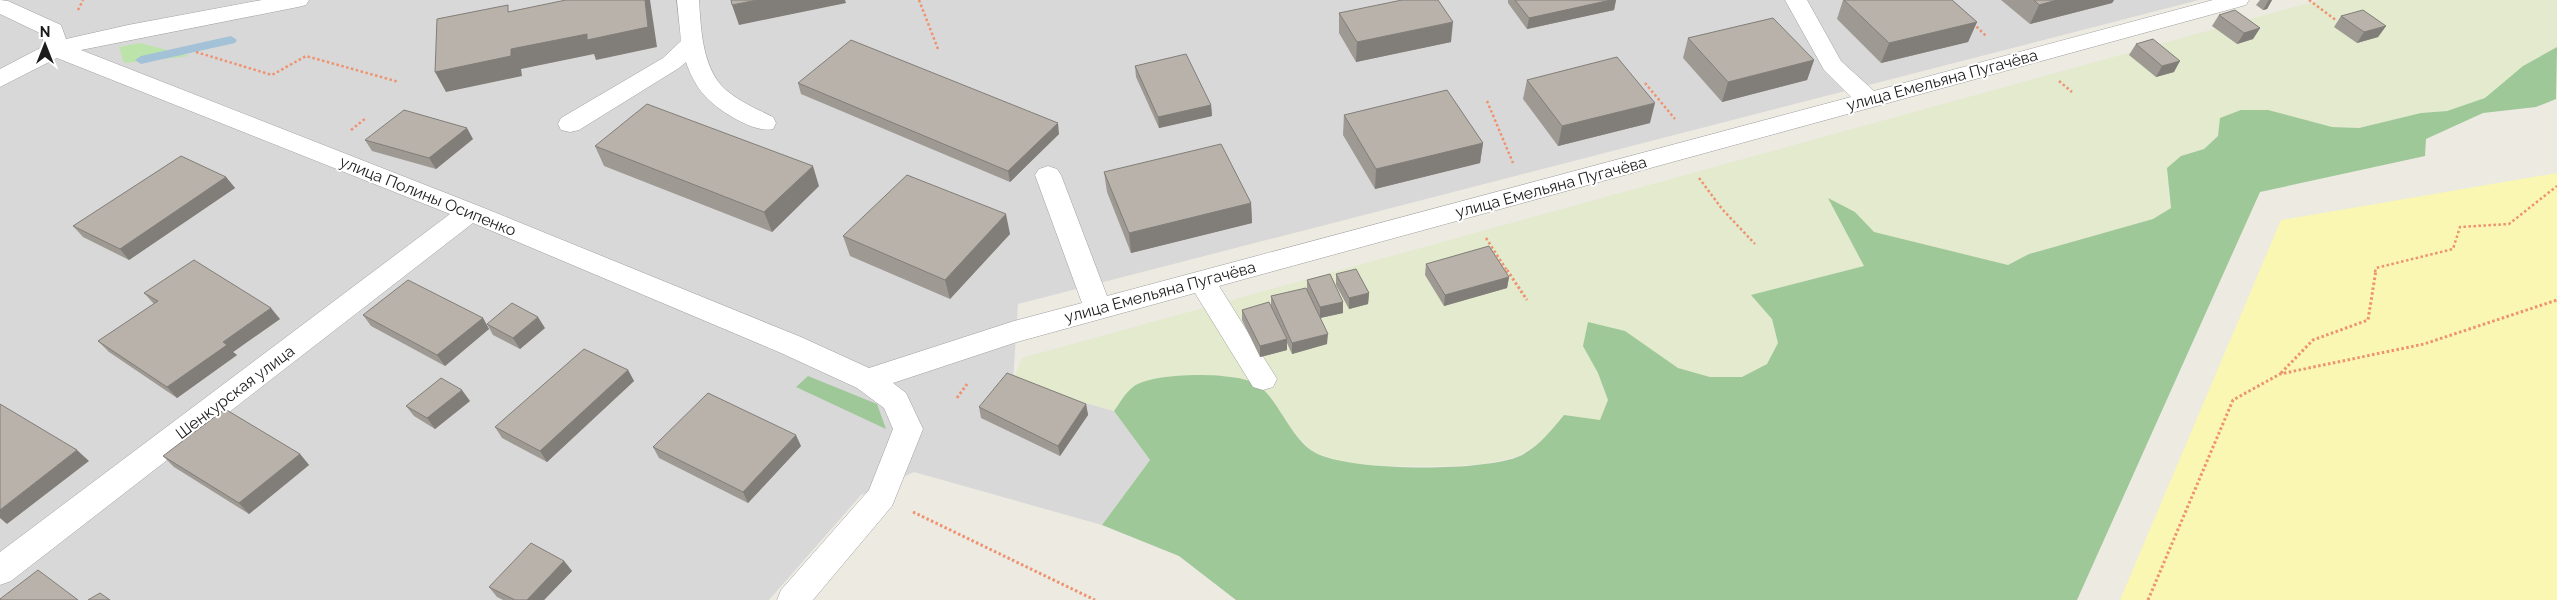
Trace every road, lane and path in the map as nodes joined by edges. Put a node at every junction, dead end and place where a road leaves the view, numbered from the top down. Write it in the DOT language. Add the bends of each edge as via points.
graph roads {
  1 [pos="298,0"];
  2 [pos="688,0"];
  3 [pos="919,0"];
  4 [pos="1796,0"];
  5 [pos="2238,0"];
  6 [pos="2309,0"];
  7 [pos="0,6"];
  8 [pos="2337,21"];
  9 [pos="693,42"];
  10 [pos="56,48"];
  11 [pos="938,48"];
  12 [pos="192,51"];
  13 [pos="0,79"];
  14 [pos="398,82"];
  15 [pos="1645,83"];
  16 [pos="1868,99"];
  17 [pos="1487,101"];
  18 [pos="764,123"];
  19 [pos="570,124"];
  20 [pos="1687,150"];
  21 [pos="1048,175"];
  22 [pos="2557,186"];
  23 [pos="1522,195"];
  24 [pos="1468,210"];
  25 [pos="470,212"];
  26 [pos="1755,244"];
  27 [pos="1202,281"];
  28 [pos="1527,300"];
  29 [pos="2557,300"];
  30 [pos="1098,309"];
  31 [pos="2280,374"];
  32 [pos="1263,379"];
  33 [pos="867,380"];
  34 [pos="882,497"];
  35 [pos="0,571"];
  36 [pos="793,600"];
  37 [pos="1095,600"];
  38 [pos="2148,600"];
  1 -- 10 [label="street"];
  2 -- 9 [label="street"];
  3 -- 11 [label="path"];
  4 -- 16 [label="street" via="1832,64"];
  5 -- 16 [label="street, улица Емельяна Пугачёва"];
  6 -- 8 [label="path"];
  7 -- 10 [label="street" via="53,30"];
  9 -- 18 [label="street" via="698,67 714,93"];
  9 -- 19 [label="street" via="671,63"];
  10 -- 13 [label="street"];
  10 -- 25 [label="street, улица Полины Осипенко"];
  12 -- 14 [label="path" via="272,75 306,56"];
  15 -- 20 [label="path"];
  16 -- 20 [label="street, улица Емельяна Пугачёва"];
  17 -- 23 [label="path" via="1517,173"];
  20 -- 23 [label="street, улица Емельяна Пугачёва"];
  20 -- 26 [label="path" via="1722,209"];
  21 -- 30 [label="street"];
  22 -- 31 [label="path" via="2509,224 2460,227 2453,249 2376,268 2368,320 2313,340"];
  23 -- 24 [label="street, улица Емельяна Пугачёва"];
  24 -- 27 [label="street, улица Емельяна Пугачёва"];
  24 -- 28 [label="path"];
  25 -- 33 [label="street, улица Полины Осипенко" via="791,345"];
  25 -- 35 [label="street, Шенкурская улица"];
  27 -- 30 [label="street, улица Емельяна Пугачёва"];
  27 -- 32 [label="street"];
  29 -- 31 [label="path" via="2424,344"];
  30 -- 33 [label="street, улица Емельяна Пугачёва" via="1014,332"];
  31 -- 38 [label="path" via="2233,400"];
  33 -- 34 [label="street, улица Полины Осипенко" via="896,401 908,429"];
  34 -- 36 [label="street, улица Полины Осипенко"];
  34 -- 37 [label="path"];
}
